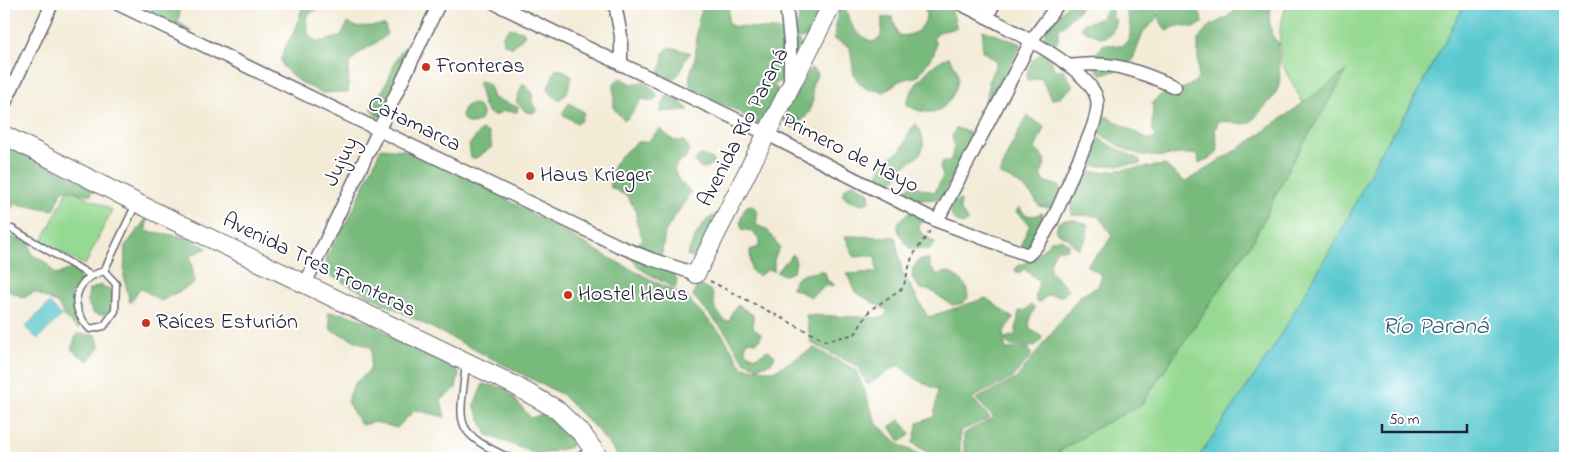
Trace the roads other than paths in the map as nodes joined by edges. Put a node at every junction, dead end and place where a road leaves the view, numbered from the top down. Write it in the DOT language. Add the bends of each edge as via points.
graph roads {
  1 [pos="52,4"];
  2 [pos="118,4"];
  3 [pos="440,4"];
  4 [pos="496,4"];
  5 [pos="614,4"];
  6 [pos="786,4"];
  7 [pos="832,4"];
  8 [pos="961,4"];
  9 [pos="994,4"];
  10 [pos="1058,4"];
  11 [pos="136,7"];
  12 [pos="986,17"];
  13 [pos="1031,41"];
  14 [pos="621,65"];
  15 [pos="1069,66"];
  16 [pos="790,85"];
  17 [pos="1174,87"];
  18 [pos="4,105"];
  19 [pos="380,130"];
  20 [pos="765,133"];
  21 [pos="4,135"];
  22 [pos="137,203"];
  23 [pos="937,221"];
  24 [pos="12,229"];
  25 [pos="104,271"];
  26 [pos="696,274"];
  27 [pos="90,275"];
  28 [pos="305,284"];
  29 [pos="467,363"];
  30 [pos="596,454"];
  31 [pos="510,458"];
  32 [pos="575,458"];
  1 -- 18 [label="street"];
  2 -- 11 [label="street, Catamarca"];
  3 -- 19 [label="street, Jujuy"];
  4 -- 14 [label="street, Primero de Mayo"];
  5 -- 14 [label="street" via="621,36"];
  6 -- 16 [label="street"];
  7 -- 16 [label="main road, Avenida Río Paraná"];
  8 -- 12 [label="street"];
  9 -- 12 [label="street"];
  10 -- 13 [label="street"];
  11 -- 19 [label="street, Catamarca"];
  12 -- 13 [label="street"];
  13 -- 15 [label="street"];
  13 -- 23 [label="street"];
  14 -- 20 [label="street, Primero de Mayo"];
  15 -- 17 [label="street" via="1110,64 1132,69"];
  15 -- 23 [label="street, Primero de Mayo" via="1082,77 1097,99 1096,115 1064,194 1036,248 1028,255"];
  16 -- 20 [label="main road, Avenida Río Paraná"];
  19 -- 26 [label="street, Catamarca" via="619,246"];
  19 -- 28 [label="street, Jujuy"];
  20 -- 23 [label="street, Primero de Mayo"];
  20 -- 26 [label="main road, Avenida Río Paraná"];
  21 -- 22 [label="main road, Avenida Tres Fronteras"];
  22 -- 25 [label="lane"];
  22 -- 28 [label="main road, Avenida Tres Fronteras"];
  24 -- 27 [label="lane"];
  25 -- 27 [label="lane"];
  25 -- 27 [label="lane" via="116,284 115,311 104,326 90,329 80,319 77,303 80,284"];
  28 -- 29 [label="main road, Avenida Tres Fronteras"];
  29 -- 30 [label="main road, Avenida Tres Fronteras" via="556,409 583,435"];
  29 -- 31 [label="lane" via="461,418 463,426 478,442"];
  30 -- 32 [label="lane"];
}
